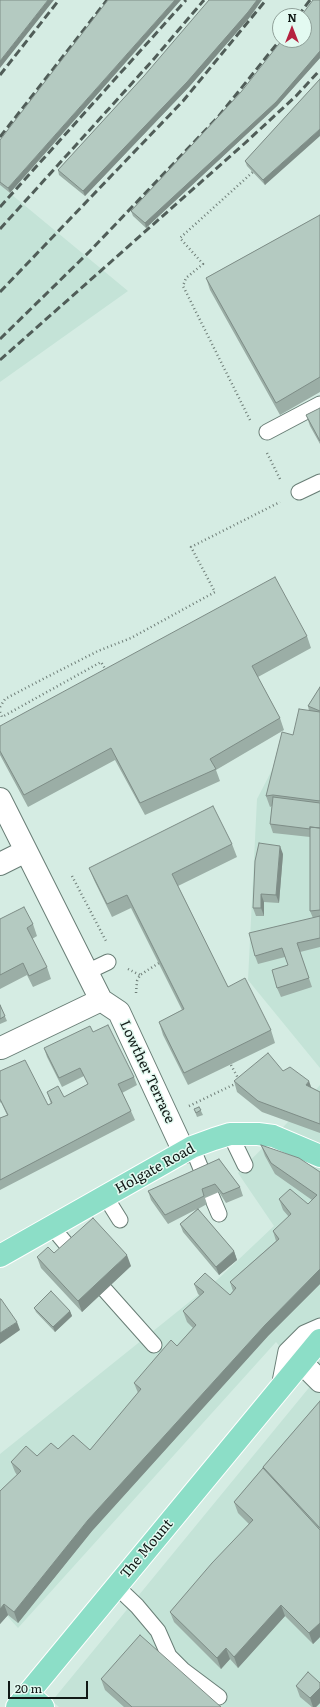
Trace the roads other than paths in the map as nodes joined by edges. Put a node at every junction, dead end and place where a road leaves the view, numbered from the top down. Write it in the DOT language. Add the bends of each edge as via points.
graph roads {
  1 [pos="320,404"];
  2 [pos="260,430"];
  3 [pos="320,482"];
  4 [pos="299,492"];
  5 [pos="0,799"];
  6 [pos="26,851"];
  7 [pos="0,864"];
  8 [pos="108,962"];
  9 [pos="87,972"];
  10 [pos="101,1000"];
  11 [pos="1,1048"];
  12 [pos="230,1134"];
  13 [pos="188,1150"];
  14 [pos="320,1156"];
  15 [pos="245,1165"];
  16 [pos="204,1176"];
  17 [pos="211,1195"];
  18 [pos="105,1196"];
  19 [pos="219,1214"];
  20 [pos="120,1220"];
  21 [pos="52,1227"];
  22 [pos="72,1251"];
  23 [pos="1,1254"];
  24 [pos="105,1290"];
  25 [pos="320,1326"];
  26 [pos="320,1340"];
  27 [pos="154,1344"];
  28 [pos="302,1363"];
  29 [pos="320,1381"];
  30 [pos="278,1392"];
  31 [pos="116,1586"];
  32 [pos="219,1697"];
  33 [pos="30,1703"];
  1 -- 2 [label="lane"];
  3 -- 4 [label="lane"];
  5 -- 6 [label="street, Lowther Terrace"];
  6 -- 7 [label="street"];
  6 -- 9 [label="street, Lowther Terrace"];
  8 -- 9 [label="lane"];
  9 -- 10 [label="street, Lowther Terrace"];
  10 -- 11 [label="street"];
  10 -- 13 [label="street, Lowther Terrace" via="119,1012"];
  12 -- 13 [label="main road, Holgate Road"];
  12 -- 14 [label="main road, Holgate Road" via="273,1136"];
  12 -- 15 [label="lane"];
  13 -- 16 [label="lane"];
  13 -- 18 [label="main road, Holgate Road"];
  17 -- 19 [label="lane"];
  18 -- 20 [label="lane"];
  18 -- 21 [label="main road, Holgate Road"];
  21 -- 22 [label="lane"];
  21 -- 23 [label="main road, Holgate Road"];
  24 -- 27 [label="lane"];
  25 -- 30 [label="lane, The Mount" via="304,1333 286,1351"];
  26 -- 28 [label="main road, The Mount"];
  28 -- 29 [label="street"];
  28 -- 30 [label="main road, The Mount"];
  30 -- 31 [label="main road, The Mount"];
  31 -- 32 [label="lane" via="158,1631 169,1656"];
  31 -- 33 [label="main road, The Mount"];
}
